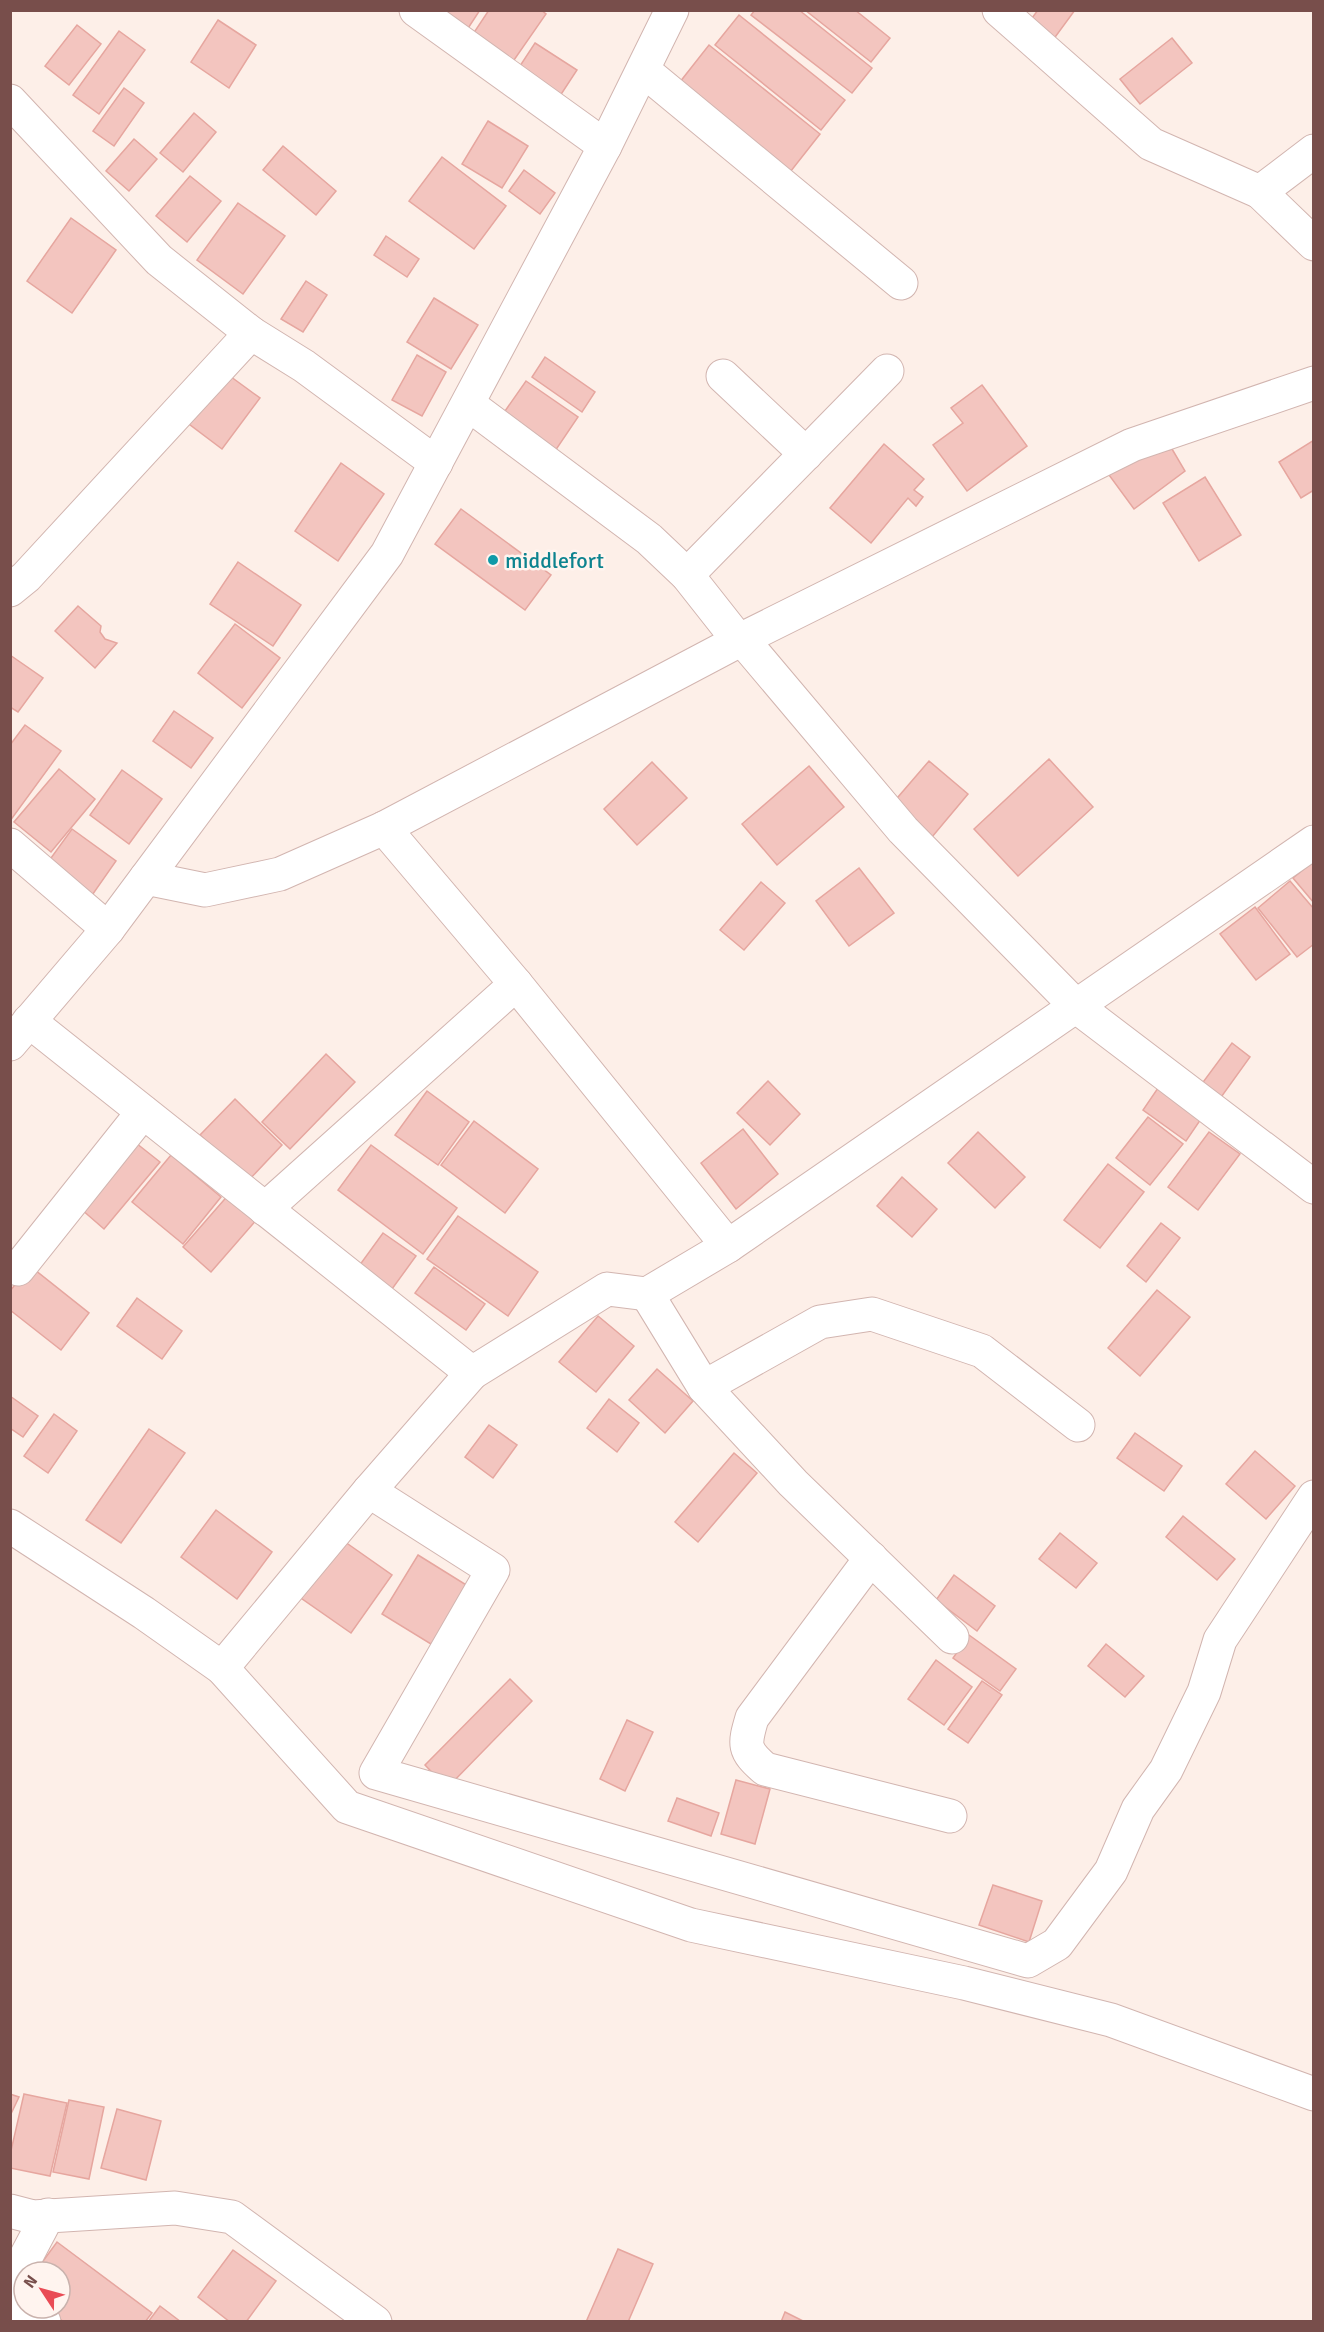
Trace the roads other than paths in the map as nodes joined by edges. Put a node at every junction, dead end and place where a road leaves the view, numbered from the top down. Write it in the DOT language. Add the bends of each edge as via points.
graph roads {
  1 [pos="416,10"];
  2 [pos="672,10"];
  3 [pos="999,10"];
  4 [pos="643,70"];
  5 [pos="10,101"];
  6 [pos="605,146"];
  7 [pos="1314,151"];
  8 [pos="1260,192"];
  9 [pos="1314,244"];
  10 [pos="901,283"];
  11 [pos="251,333"];
  12 [pos="887,372"];
  13 [pos="723,376"];
  14 [pos="1314,383"];
  15 [pos="468,404"];
  16 [pos="806,454"];
  17 [pos="436,464"];
  18 [pos="687,575"];
  19 [pos="16,578"];
  20 [pos="740,640"];
  21 [pos="384,828"];
  22 [pos="1314,842"];
  23 [pos="10,845"];
  24 [pos="146,878"];
  25 [pos="108,929"];
  26 [pos="516,984"];
  27 [pos="1077,1007"];
  28 [pos="20,1033"];
  29 [pos="143,1112"];
  30 [pos="1314,1188"];
  31 [pos="265,1209"];
  32 [pos="728,1246"];
  33 [pos="18,1269"];
  34 [pos="647,1294"];
  35 [pos="471,1374"];
  36 [pos="704,1387"];
  37 [pos="1078,1425"];
  38 [pos="369,1491"];
  39 [pos="1314,1497"];
  40 [pos="10,1526"];
  41 [pos="871,1558"];
  42 [pos="952,1636"];
  43 [pos="222,1668"];
  44 [pos="950,1816"];
  45 [pos="1314,2094"];
  46 [pos="10,2211"];
  47 [pos="48,2215"];
  48 [pos="10,2287"];
  49 [pos="10,2301"];
  50 [pos="368,2320"];
  51 [pos="44,2322"];
  1 -- 6 [label="street"];
  2 -- 4 [label="street"];
  3 -- 8 [label="street" via="1151,144"];
  4 -- 6 [label="street"];
  4 -- 10 [label="street"];
  5 -- 11 [label="street" via="159,260"];
  6 -- 15 [label="street"];
  7 -- 8 [label="street"];
  8 -- 9 [label="street"];
  11 -- 17 [label="street" via="304,366"];
  11 -- 19 [label="street"];
  12 -- 16 [label="street"];
  13 -- 16 [label="street"];
  14 -- 20 [label="street" via="1132,445"];
  15 -- 17 [label="street"];
  15 -- 18 [label="street" via="649,539"];
  16 -- 18 [label="street"];
  17 -- 24 [label="street" via="387,554"];
  18 -- 20 [label="street"];
  20 -- 21 [label="street"];
  20 -- 27 [label="street" via="903,831"];
  21 -- 24 [label="street" via="280,874 205,890"];
  21 -- 26 [label="street"];
  22 -- 27 [label="street"];
  23 -- 25 [label="street"];
  24 -- 25 [label="street"];
  25 -- 28 [label="street"];
  26 -- 31 [label="street"];
  26 -- 32 [label="street"];
  27 -- 30 [label="street"];
  27 -- 32 [label="street"];
  28 -- 29 [label="street"];
  29 -- 31 [label="street"];
  29 -- 33 [label="street"];
  31 -- 35 [label="street"];
  32 -- 34 [label="street"];
  34 -- 35 [label="street" via="607,1289"];
  34 -- 36 [label="street"];
  35 -- 38 [label="street"];
  36 -- 37 [label="street" via="820,1322 872,1314 982,1351"];
  36 -- 41 [label="street" via="793,1483"];
  38 -- 39 [label="street" via="493,1570 376,1773 1028,1961 1057,1944 1111,1871 1138,1809 1166,1770 1204,1692 1220,1640"];
  38 -- 43 [label="street"];
  40 -- 43 [label="street"];
  41 -- 42 [label="street"];
  41 -- 44 [label="street" via="752,1718 746,1738 750,1756 765,1769"];
  43 -- 45 [label="street" via="347,1808 691,1925 964,1983 1111,2020"];
  46 -- 47 [label="street" via="33,2217"];
  47 -- 48 [label="street"];
  47 -- 50 [label="street" via="175,2208 232,2217"];
  49 -- 51 [label="street"];
}
